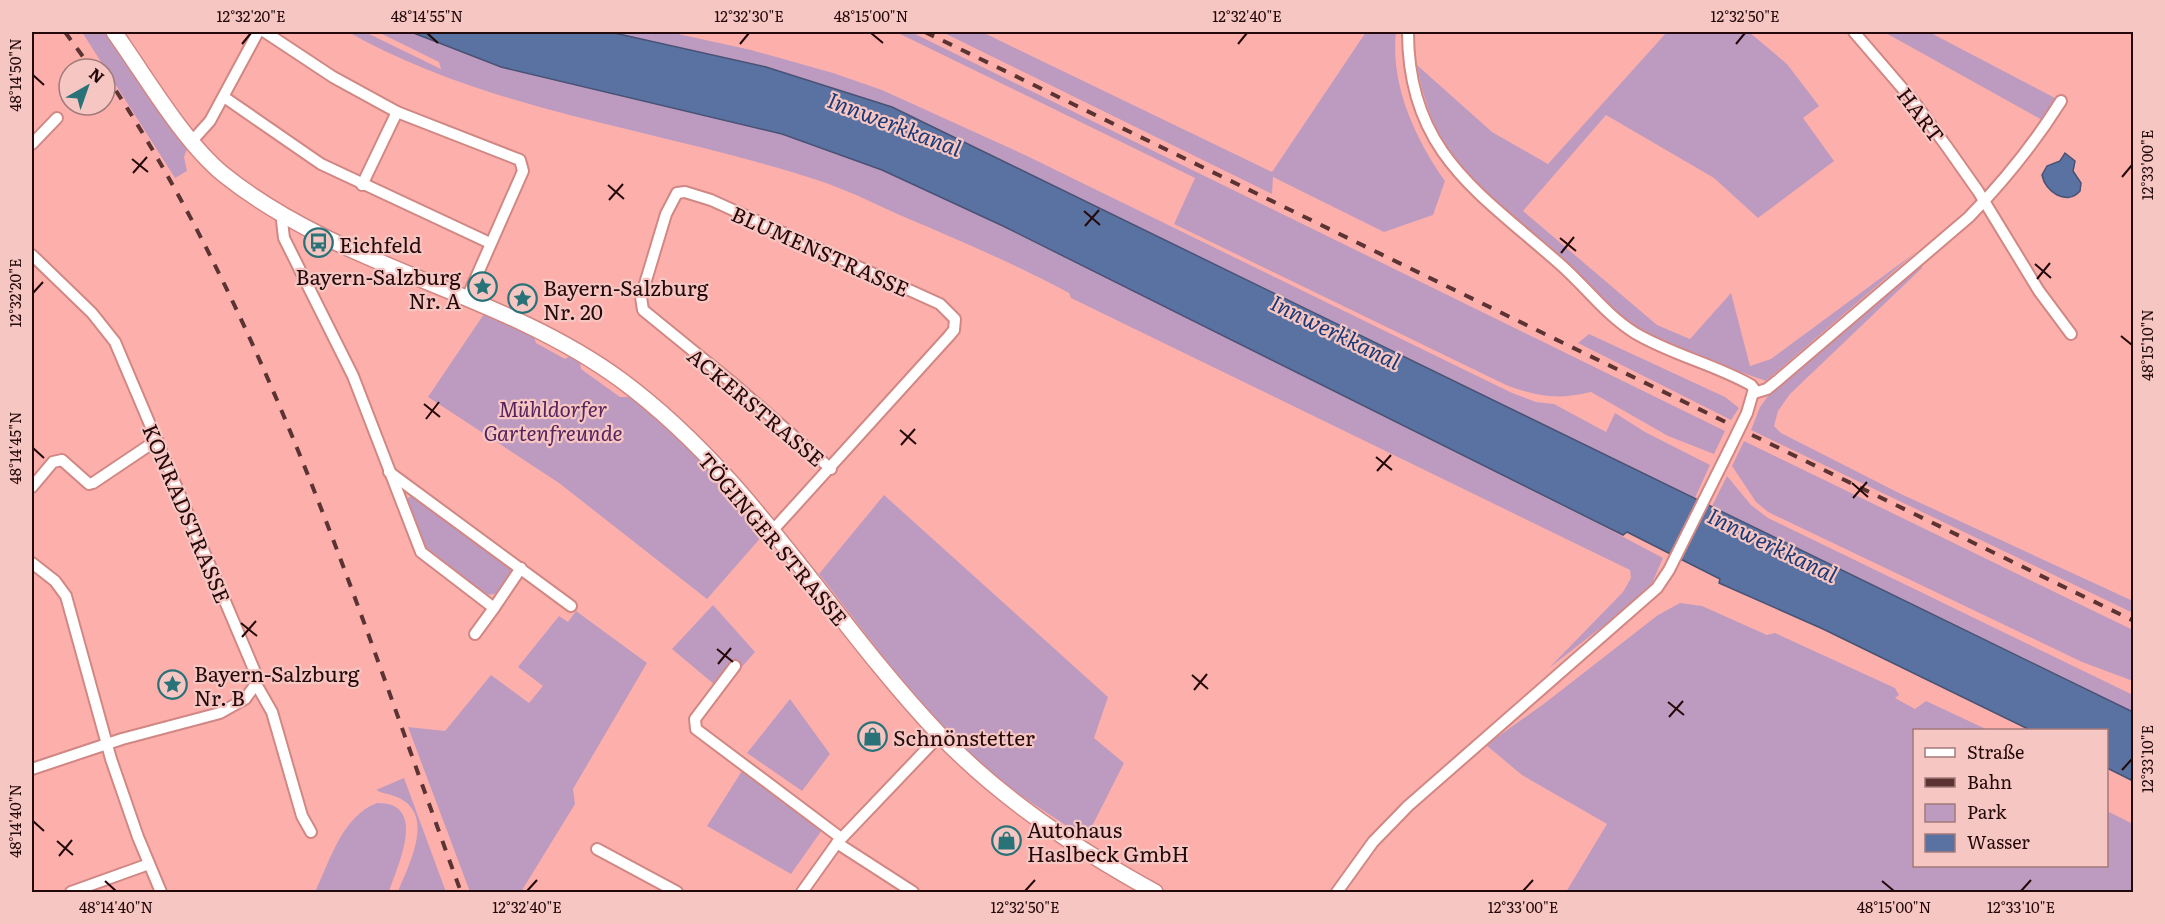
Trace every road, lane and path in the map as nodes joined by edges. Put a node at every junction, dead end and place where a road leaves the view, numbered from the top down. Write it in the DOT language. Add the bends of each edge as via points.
graph roads {
  1 [pos="114,32"];
  2 [pos="258,32"];
  3 [pos="265,32"];
  4 [pos="1408,32"];
  5 [pos="1854,32"];
  6 [pos="224,97"];
  7 [pos="2061,101"];
  8 [pos="397,112"];
  9 [pos="57,118"];
  10 [pos="192,141"];
  11 [pos="32,144"];
  12 [pos="362,185"];
  13 [pos="681,191"];
  14 [pos="1983,202"];
  15 [pos="284,214"];
  16 [pos="490,243"];
  17 [pos="32,255"];
  18 [pos="467,298"];
  19 [pos="2072,333"];
  20 [pos="1754,393"];
  21 [pos="157,440"];
  22 [pos="831,469"];
  23 [pos="389,471"];
  24 [pos="32,487"];
  25 [pos="773,530"];
  26 [pos="32,563"];
  27 [pos="521,568"];
  28 [pos="572,606"];
  29 [pos="494,608"];
  30 [pos="475,634"];
  31 [pos="735,666"];
  32 [pos="256,684"];
  33 [pos="940,735"];
  34 [pos="107,744"];
  35 [pos="32,768"];
  36 [pos="311,832"];
  37 [pos="839,840"];
  38 [pos="597,849"];
  39 [pos="149,864"];
  40 [pos="71,892"];
  41 [pos="161,892"];
  42 [pos="677,892"];
  43 [pos="802,892"];
  44 [pos="913,892"];
  45 [pos="1155,892"];
  46 [pos="1336,892"];
  1 -- 10 [label="street, TÖGINGER STRASSE"];
  2 -- 6 [label="street"];
  3 -- 8 [label="street"];
  4 -- 20 [label="street" via="1411,76 1418,103 1440,151 1463,180 1632,331 1666,351 1736,377 1751,385"];
  5 -- 14 [label="street, HART" via="1915,103"];
  6 -- 10 [label="street"];
  6 -- 12 [label="street" via="301,152"];
  7 -- 14 [label="street" via="2029,150"];
  8 -- 12 [label="street"];
  8 -- 16 [label="street" via="520,160 524,171"];
  9 -- 11 [label="street"];
  10 -- 15 [label="street, TÖGINGER STRASSE" via="222,173"];
  12 -- 16 [label="street"];
  13 -- 22 [label="street, ACKERSTRASSE" via="674,196 666,214 641,297 643,310"];
  13 -- 22 [label="street, BLUMENSTRASSE" via="711,200 940,304 955,319 954,330"];
  14 -- 19 [label="street, HART" via="2039,291"];
  14 -- 20 [label="street" via="1777,381"];
  15 -- 18 [label="street, TÖGINGER STRASSE"];
  15 -- 23 [label="street" via="284,238 353,376"];
  16 -- 18 [label="street"];
  17 -- 21 [label="street, KONRADSTRASSE" via="112,336"];
  18 -- 25 [label="street, TÖGINGER STRASSE" via="543,332 622,381 696,445"];
  20 -- 46 [label="street, bridge" via="1729,450 1657,588 1408,806 1368,849"];
  21 -- 24 [label="street" via="93,483 88,484 62,460 53,462"];
  21 -- 32 [label="street, KONRADSTRASSE" via="255,672"];
  22 -- 25 [label="street"];
  23 -- 27 [label="street"];
  23 -- 29 [label="street" via="421,552"];
  25 -- 33 [label="street, TÖGINGER STRASSE" via="891,681"];
  26 -- 34 [label="street" via="55,581 66,596"];
  27 -- 28 [label="street"];
  27 -- 29 [label="street"];
  29 -- 30 [label="street"];
  31 -- 37 [label="street" via="695,719 696,729"];
  32 -- 34 [label="street" via="245,699 220,713"];
  32 -- 36 [label="street, KONRADSTRASSE" via="272,712 302,816"];
  33 -- 37 [label="street"];
  33 -- 45 [label="street, TÖGINGER STRASSE" via="983,776 1042,822"];
  34 -- 35 [label="street"];
  34 -- 39 [label="street"];
  37 -- 43 [label="street"];
  37 -- 44 [label="street"];
  38 -- 42 [label="street"];
  39 -- 40 [label="street"];
  39 -- 41 [label="street"];
}
